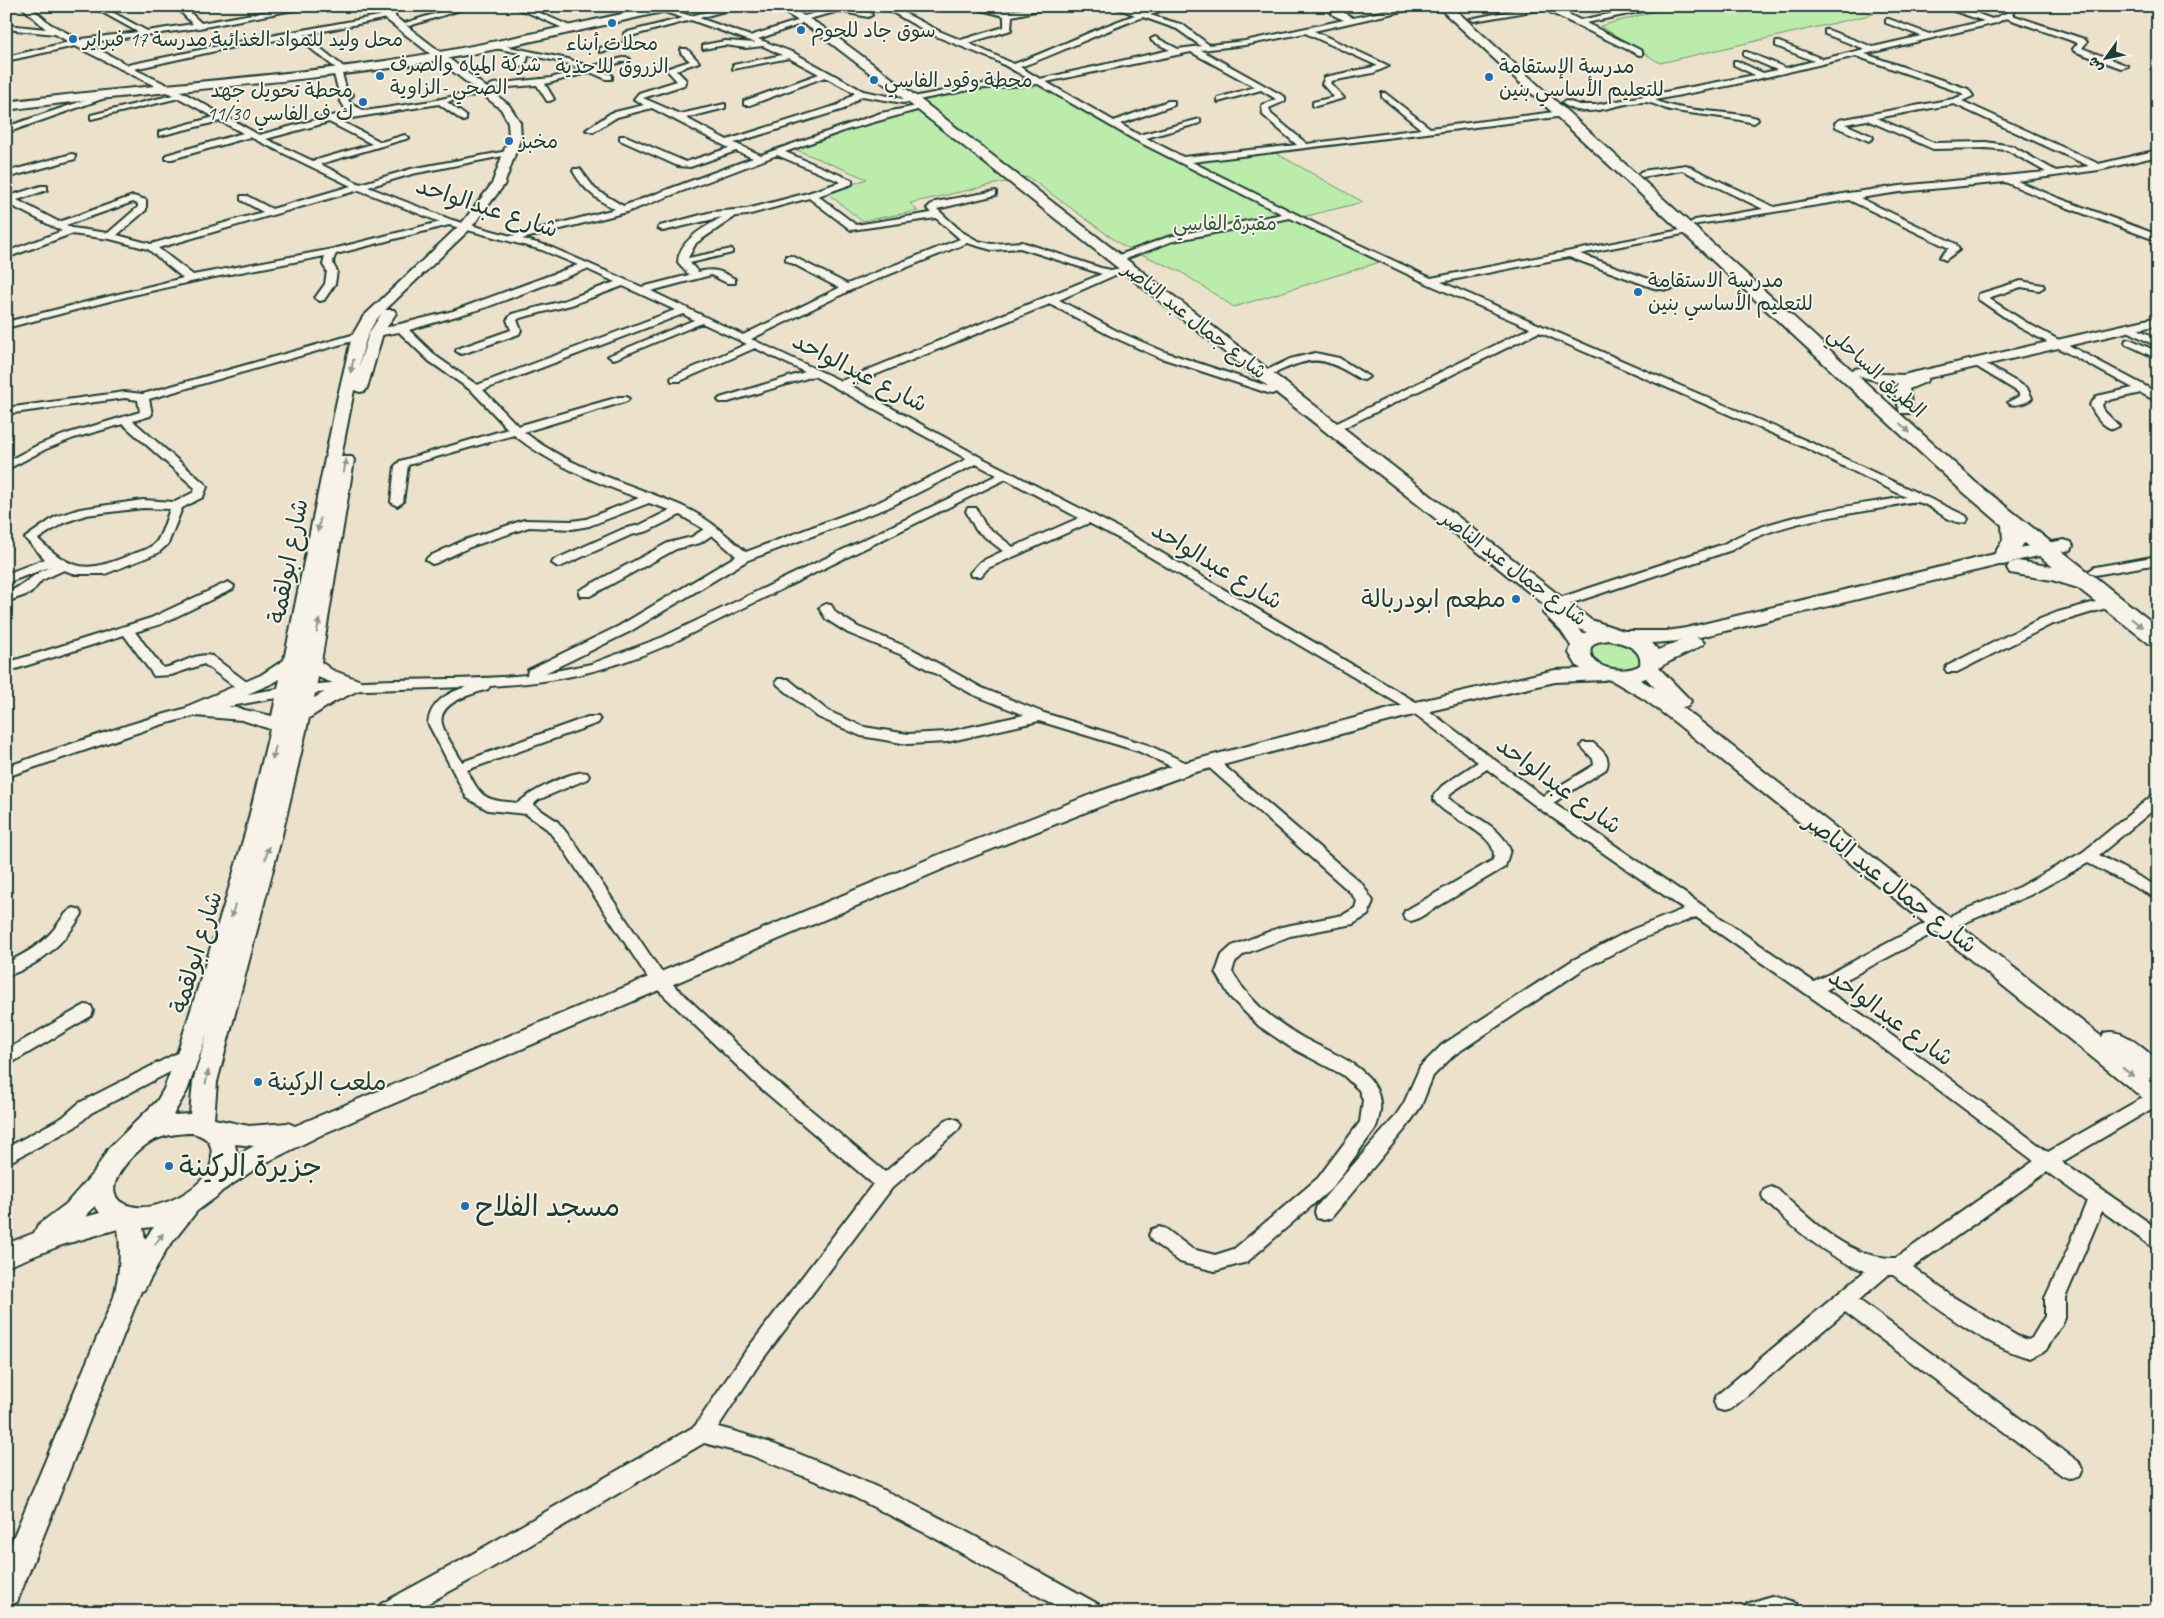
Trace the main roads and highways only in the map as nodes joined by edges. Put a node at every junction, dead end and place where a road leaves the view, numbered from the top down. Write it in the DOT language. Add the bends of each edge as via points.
graph roads {
  1 [pos="768,6"];
  2 [pos="779,6"];
  3 [pos="1443,6"];
  4 [pos="669,7"];
  5 [pos="1468,11"];
  6 [pos="800,20"];
  7 [pos="444,54"];
  8 [pos="339,70"];
  9 [pos="201,82"];
  10 [pos="168,89"];
  11 [pos="124,90"];
  12 [pos="6,105"];
  13 [pos="1564,108"];
  14 [pos="1691,226"];
  15 [pos="1115,267"];
  16 [pos="1753,283"];
  17 [pos="2010,520"];
  18 [pos="2061,553"];
  19 [pos="2010,563"];
  20 [pos="2092,578"];
  21 [pos="2158,619"];
  22 [pos="1617,635"];
  23 [pos="2158,639"];
  24 [pos="1579,649"];
  25 [pos="1649,666"];
  26 [pos="1612,676"];
  27 [pos="1950,920"];
  28 [pos="2158,1075"];
  29 [pos="2158,1096"];
  1 -- 6 [label="main road, شارع جمال عبد الناصر"];
  2 -- 6 [label="main road, شارع جمال عبد الناصر"];
  3 -- 13 [label="highway, الطريق الساحلي"];
  4 -- 7 [label="main road"];
  4 -- 7 [label="main road"];
  5 -- 13 [label="highway, الطريق الساحلي"];
  6 -- 15 [label="main road, شارع جمال عبد الناصر" via="847,49"];
  7 -- 8 [label="main road"];
  8 -- 9 [label="main road"];
  8 -- 10 [label="main road"];
  9 -- 10 [label="main road"];
  9 -- 10 [label="main road"];
  10 -- 11 [label="main road"];
  10 -- 11 [label="main road" via="146,82"];
  11 -- 12 [label="main road"];
  11 -- 12 [label="main road"];
  13 -- 14 [label="highway, الطريق الساحلي"];
  13 -- 14 [label="highway, الطريق الساحلي" via="1642,174"];
  14 -- 16 [label="highway, الطريق الساحلي"];
  15 -- 22 [label="main road, شارع جمال عبد الناصر" via="1264,374 1555,604 1584,624"];
  15 -- 24 [label="main road, شارع جمال عبد الناصر" via="1554,614 1568,627"];
  16 -- 17 [label="highway, الطريق الساحلي, one-way" via="1968,486"];
  16 -- 18 [label="highway, الطريق الساحلي" via="1905,410"];
  17 -- 18 [label="highway, الطريق الساحلي"];
  17 -- 19 [label="highway" via="2015,538"];
  18 -- 19 [label="main road"];
  18 -- 20 [label="highway, الطريق الساحلي"];
  19 -- 20 [label="highway" via="2055,574"];
  19 -- 22 [label="main road" via="1686,634 1667,637"];
  19 -- 25 [label="main road" via="1695,642 1676,648"];
  20 -- 21 [label="highway, الطريق الساحلي"];
  20 -- 23 [label="highway, الطريق الساحلي, one-way" via="2111,602"];
  22 -- 24 [label="main road" via="1586,639"];
  22 -- 25 [label="main road, شارع جمال عبد الناصر" via="1645,648 1650,656"];
  24 -- 26 [label="main road, شارع جمال عبد الناصر" via="1583,662"];
  25 -- 26 [label="main road" via="1641,674"];
  25 -- 27 [label="main road, شارع جمال عبد الناصر" via="1665,688 1692,712"];
  26 -- 27 [label="main road, شارع جمال عبد الناصر" via="1651,694"];
  27 -- 28 [label="main road, شارع جمال عبد الناصر"];
  27 -- 29 [label="main road, شارع جمال عبد الناصر, one-way"];
}
